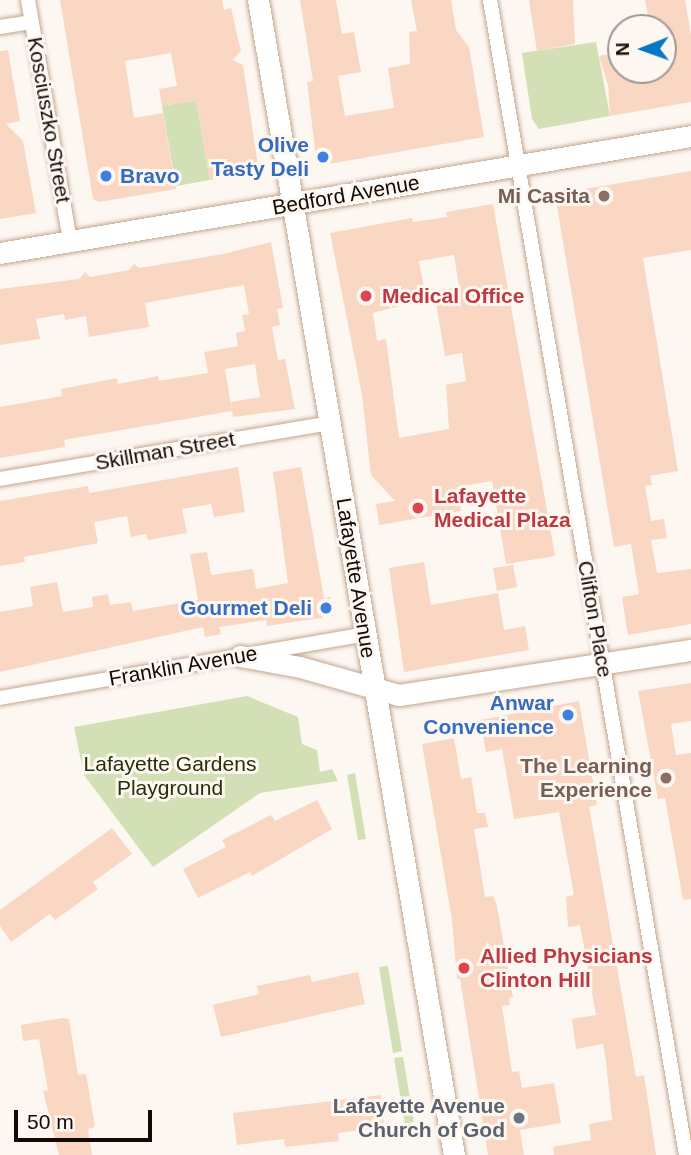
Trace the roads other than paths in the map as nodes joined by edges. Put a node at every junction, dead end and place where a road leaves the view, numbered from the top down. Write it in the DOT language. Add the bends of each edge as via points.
graph roads {
  1 [pos="28,0"];
  2 [pos="258,0"];
  3 [pos="490,0"];
  4 [pos="31,22"];
  5 [pos="0,27"];
  6 [pos="691,136"];
  7 [pos="518,165"];
  8 [pos="292,205"];
  9 [pos="70,241"];
  10 [pos="0,253"];
  11 [pos="330,423"];
  12 [pos="0,479"];
  13 [pos="365,634"];
  14 [pos="691,650"];
  15 [pos="240,656"];
  16 [pos="602,664"];
  17 [pos="374,687"];
  18 [pos="0,698"];
  19 [pos="454,1155"];
  20 [pos="686,1155"];
  1 -- 4 [label="street, Kosciuszko Street"];
  2 -- 8 [label="main road, Lafayette Avenue"];
  3 -- 7 [label="street, Clifton Place"];
  4 -- 5 [label="street"];
  4 -- 9 [label="street, Kosciuszko Street"];
  6 -- 7 [label="main road, Bedford Avenue"];
  7 -- 8 [label="main road, Bedford Avenue"];
  7 -- 16 [label="street, Clifton Place"];
  8 -- 9 [label="main road, Bedford Avenue"];
  8 -- 11 [label="main road, Lafayette Avenue"];
  9 -- 10 [label="main road, Bedford Avenue"];
  11 -- 12 [label="street, Skillman Street"];
  11 -- 13 [label="main road, Lafayette Avenue"];
  13 -- 15 [label="street, Franklin Avenue"];
  13 -- 17 [label="main road, Lafayette Avenue"];
  14 -- 16 [label="main road"];
  15 -- 17 [label="main road"];
  15 -- 18 [label="street, Franklin Avenue"];
  16 -- 17 [label="main road" via="399,695"];
  16 -- 20 [label="street, Clifton Place"];
  17 -- 19 [label="main road, Lafayette Avenue"];
}
